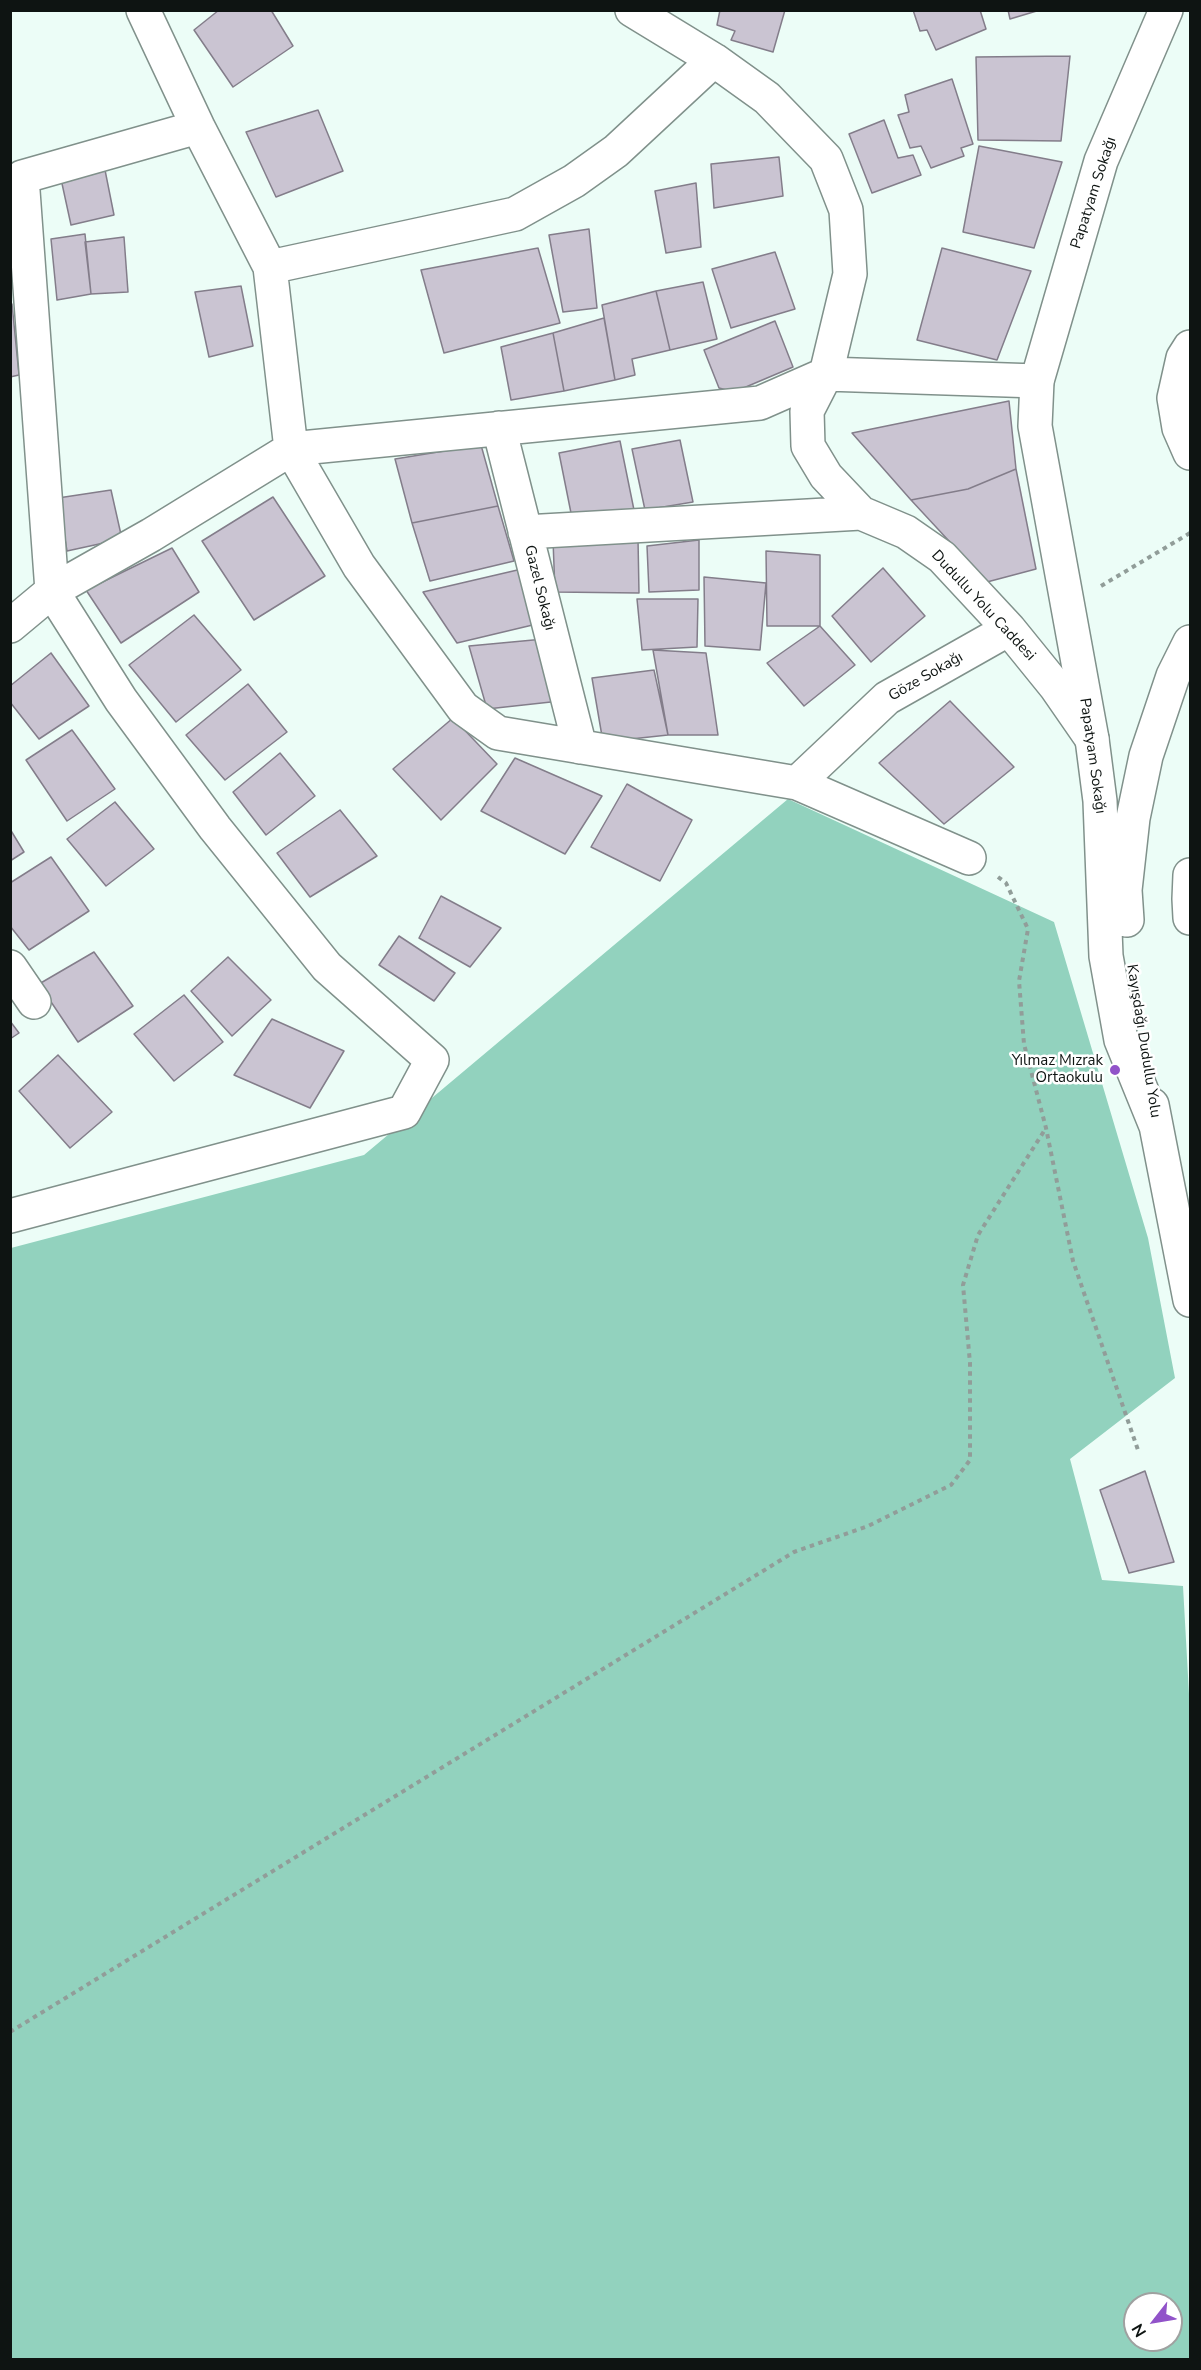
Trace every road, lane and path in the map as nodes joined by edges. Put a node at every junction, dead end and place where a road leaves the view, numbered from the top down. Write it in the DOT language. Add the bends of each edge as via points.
graph roads {
  1 [pos="142,10"];
  2 [pos="632,10"];
  3 [pos="1166,10"];
  4 [pos="714,60"];
  5 [pos="198,127"];
  6 [pos="16,178"];
  7 [pos="270,267"];
  8 [pos="1191,347"];
  9 [pos="826,374"];
  10 [pos="1037,381"];
  11 [pos="499,428"];
  12 [pos="291,449"];
  13 [pos="1191,453"];
  14 [pos="861,513"];
  15 [pos="525,532"];
  16 [pos="1191,533"];
  17 [pos="52,591"];
  18 [pos="1068,606"];
  19 [pos="10,626"];
  20 [pos="1009,629"];
  21 [pos="1191,642"];
  22 [pos="1092,740"];
  23 [pos="580,747"];
  24 [pos="797,783"];
  25 [pos="969,858"];
  26 [pos="1191,875"];
  27 [pos="1191,918"];
  28 [pos="10,967"];
  29 [pos="34,1002"];
  30 [pos="1156,1126"];
  31 [pos="1046,1128"];
  32 [pos="10,1216"];
  33 [pos="1191,1300"];
  34 [pos="1139,1453"];
  35 [pos="10,2032"];
  1 -- 5 [label="street"];
  2 -- 4 [label="street, Dudullu Yolu Caddesi"];
  3 -- 10 [label="street, Papatyam Sokağı" via="1101,161"];
  4 -- 7 [label="street" via="616,151 574,181 515,214"];
  4 -- 9 [label="street, Dudullu Yolu Caddesi" via="767,98 826,159 846,210 850,274"];
  5 -- 6 [label="street"];
  5 -- 7 [label="street"];
  6 -- 17 [label="street"];
  7 -- 12 [label="street"];
  8 -- 13 [label="street" via="1183,358 1174,398 1179,428"];
  9 -- 10 [label="street"];
  9 -- 11 [label="street" via="760,403"];
  9 -- 14 [label="street, Dudullu Yolu Caddesi" via="807,411 808,446 826,476"];
  10 -- 18 [label="street, Papatyam Sokağı" via="1035,426"];
  11 -- 12 [label="street"];
  11 -- 15 [label="street, Gazel Sokağı"];
  12 -- 17 [label="street" via="151,536"];
  12 -- 23 [label="street" via="359,566 463,708 498,733"];
  14 -- 15 [label="street"];
  14 -- 20 [label="street, Dudullu Yolu Caddesi" via="906,532 942,557"];
  15 -- 23 [label="street, Gazel Sokağı"];
  16 -- 18 [label="path"];
  17 -- 19 [label="street"];
  17 -- 32 [label="street" via="134,719 215,828 327,967 432,1060 405,1112"];
  18 -- 22 [label="street, Papatyam Sokağı"];
  20 -- 22 [label="street, Dudullu Yolu Caddesi"];
  20 -- 24 [label="street, Göze Sokağı" via="886,698"];
  21 -- 30 [label="street, Kayışdağı Dudullu Yolu" via="1173,676 1146,756 1133,818 1125,890 1131,982"];
  22 -- 30 [label="street, Papatyam Sokağı" via="1100,801 1106,956 1121,1040"];
  23 -- 24 [label="street"];
  24 -- 25 [label="street"];
  25 -- 31 [label="path" via="1006,883 1028,929 1020,981 1024,1044"];
  26 -- 27 [label="street"];
  28 -- 29 [label="street"];
  30 -- 33 [label="street, Kayışdağı Dudullu Yolu"];
  31 -- 34 [label="path" via="1073,1261"];
  31 -- 35 [label="path" via="978,1235 963,1285 970,1363 970,1460 951,1485 868,1526 794,1552"];
}
